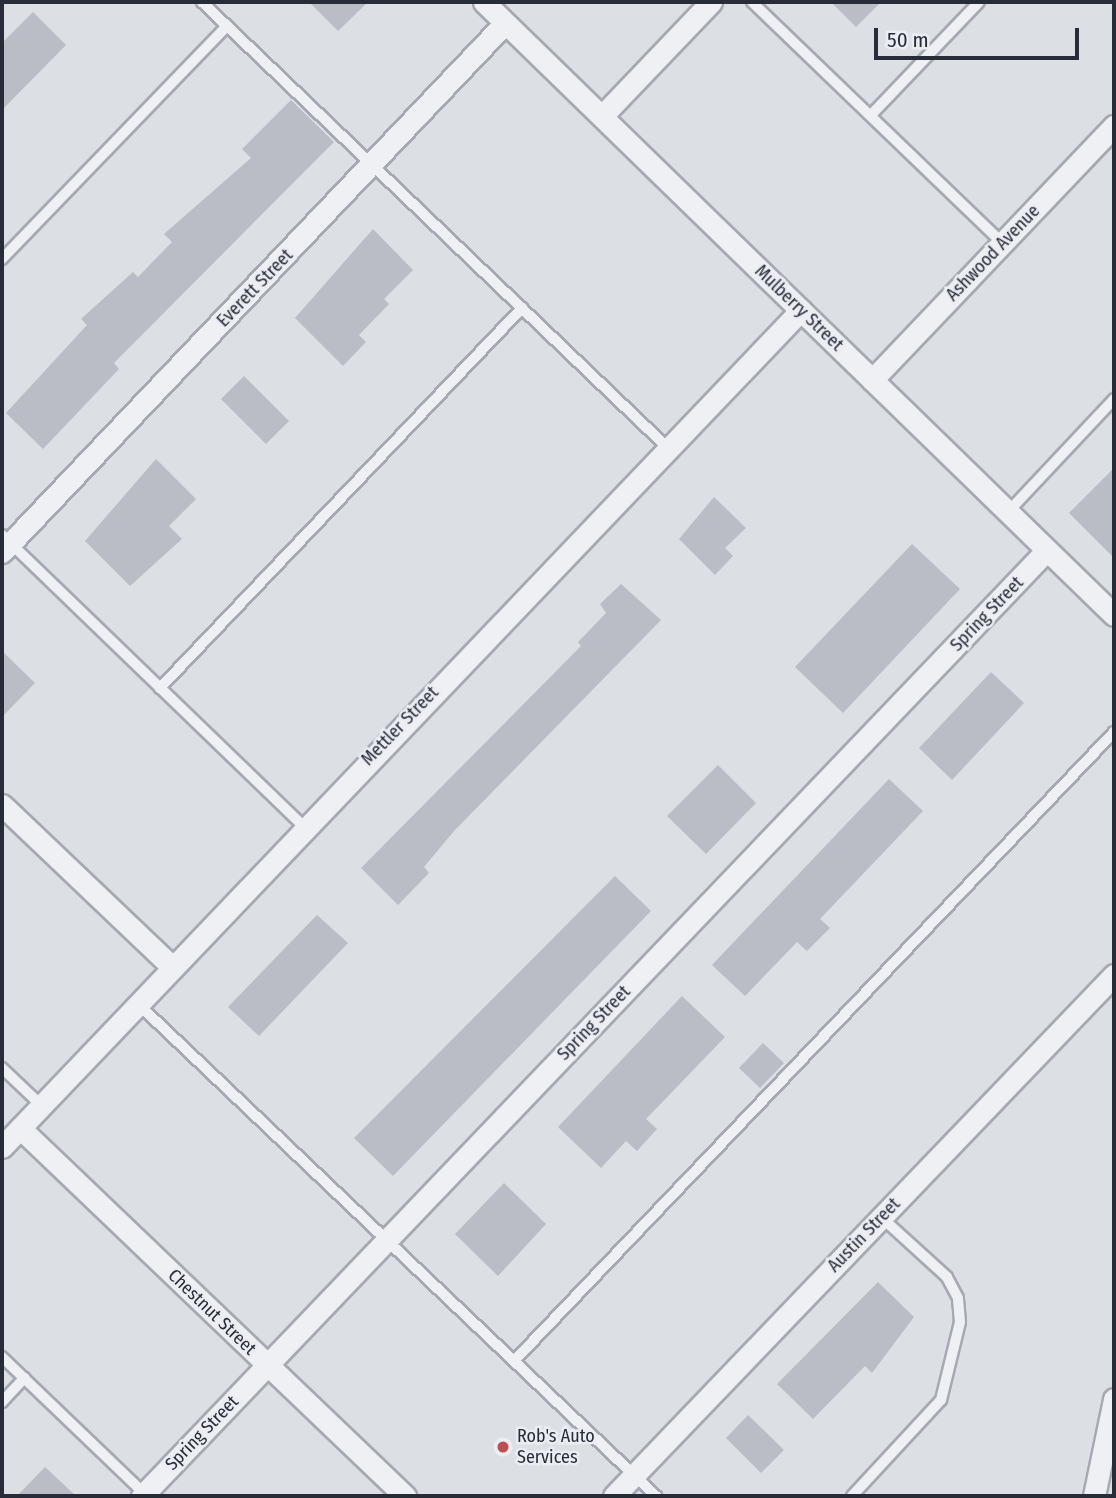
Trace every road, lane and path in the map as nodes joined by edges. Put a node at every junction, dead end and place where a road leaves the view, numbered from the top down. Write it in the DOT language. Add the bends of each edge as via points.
graph roads {
  1 [pos="202,2"];
  2 [pos="484,2"];
  3 [pos="711,2"];
  4 [pos="752,2"];
  5 [pos="979,2"];
  6 [pos="505,23"];
  7 [pos="227,26"];
  8 [pos="871,115"];
  9 [pos="602,116"];
  10 [pos="1114,126"];
  11 [pos="373,166"];
  12 [pos="1002,243"];
  13 [pos="2,259"];
  14 [pos="522,309"];
  15 [pos="802,310"];
  16 [pos="872,380"];
  17 [pos="1114,399"];
  18 [pos="669,449"];
  19 [pos="1008,512"];
  20 [pos="4,543"];
  21 [pos="1047,550"];
  22 [pos="1114,615"];
  23 [pos="160,688"];
  24 [pos="1114,732"];
  25 [pos="2,805"];
  26 [pos="303,826"];
  27 [pos="171,966"];
  28 [pos="1114,975"];
  29 [pos="137,1003"];
  30 [pos="2,1068"];
  31 [pos="41,1105"];
  32 [pos="19,1128"];
  33 [pos="2,1147"];
  34 [pos="881,1217"];
  35 [pos="387,1240"];
  36 [pos="2,1357"];
  37 [pos="514,1361"];
  38 [pos="267,1365"];
  39 [pos="24,1378"];
  40 [pos="1114,1399"];
  41 [pos="2,1402"];
  42 [pos="634,1476"];
  43 [pos="145,1495"];
  44 [pos="405,1496"];
  45 [pos="614,1496"];
  46 [pos="656,1496"];
  47 [pos="852,1496"];
  48 [pos="1093,1496"];
  1 -- 7 [label="lane"];
  2 -- 6 [label="street, Mulberry Street"];
  3 -- 9 [label="street"];
  4 -- 8 [label="lane"];
  5 -- 8 [label="lane"];
  6 -- 9 [label="street, Mulberry Street"];
  6 -- 11 [label="street, Everett Street"];
  7 -- 11 [label="lane"];
  7 -- 13 [label="lane"];
  8 -- 12 [label="lane"];
  9 -- 15 [label="street, Mulberry Street"];
  10 -- 12 [label="street, Ashwood Avenue"];
  11 -- 14 [label="lane"];
  11 -- 20 [label="street, Everett Street"];
  12 -- 16 [label="street, Ashwood Avenue"];
  14 -- 18 [label="lane"];
  14 -- 23 [label="lane"];
  15 -- 16 [label="street, Mulberry Street"];
  15 -- 18 [label="street, Mettler Street"];
  16 -- 19 [label="street, Mulberry Street"];
  17 -- 19 [label="lane"];
  18 -- 26 [label="street, Mettler Street"];
  19 -- 21 [label="street, Mulberry Street"];
  20 -- 23 [label="lane"];
  21 -- 22 [label="street, Mulberry Street"];
  21 -- 35 [label="street, Spring Street"];
  23 -- 26 [label="lane"];
  24 -- 37 [label="lane"];
  25 -- 27 [label="street"];
  26 -- 27 [label="street, Mettler Street"];
  27 -- 29 [label="street, Mettler Street"];
  28 -- 34 [label="street, Austin Street"];
  29 -- 31 [label="street, Mettler Street"];
  29 -- 35 [label="lane"];
  30 -- 31 [label="lane"];
  31 -- 32 [label="street, Mettler Street"];
  32 -- 33 [label="street, Mettler Street"];
  32 -- 38 [label="street, Chestnut Street"];
  34 -- 42 [label="street, Austin Street"];
  34 -- 47 [label="lane" via="947,1277 958,1298 960,1322 941,1400"];
  35 -- 37 [label="lane"];
  35 -- 38 [label="street, Spring Street"];
  36 -- 39 [label="lane"];
  37 -- 42 [label="lane"];
  38 -- 43 [label="street, Spring Street"];
  38 -- 44 [label="street, Chestnut Street"];
  39 -- 41 [label="lane"];
  39 -- 43 [label="lane"];
  40 -- 48 [label="street"];
  42 -- 45 [label="street, Austin Street"];
  42 -- 46 [label="lane"];
}
